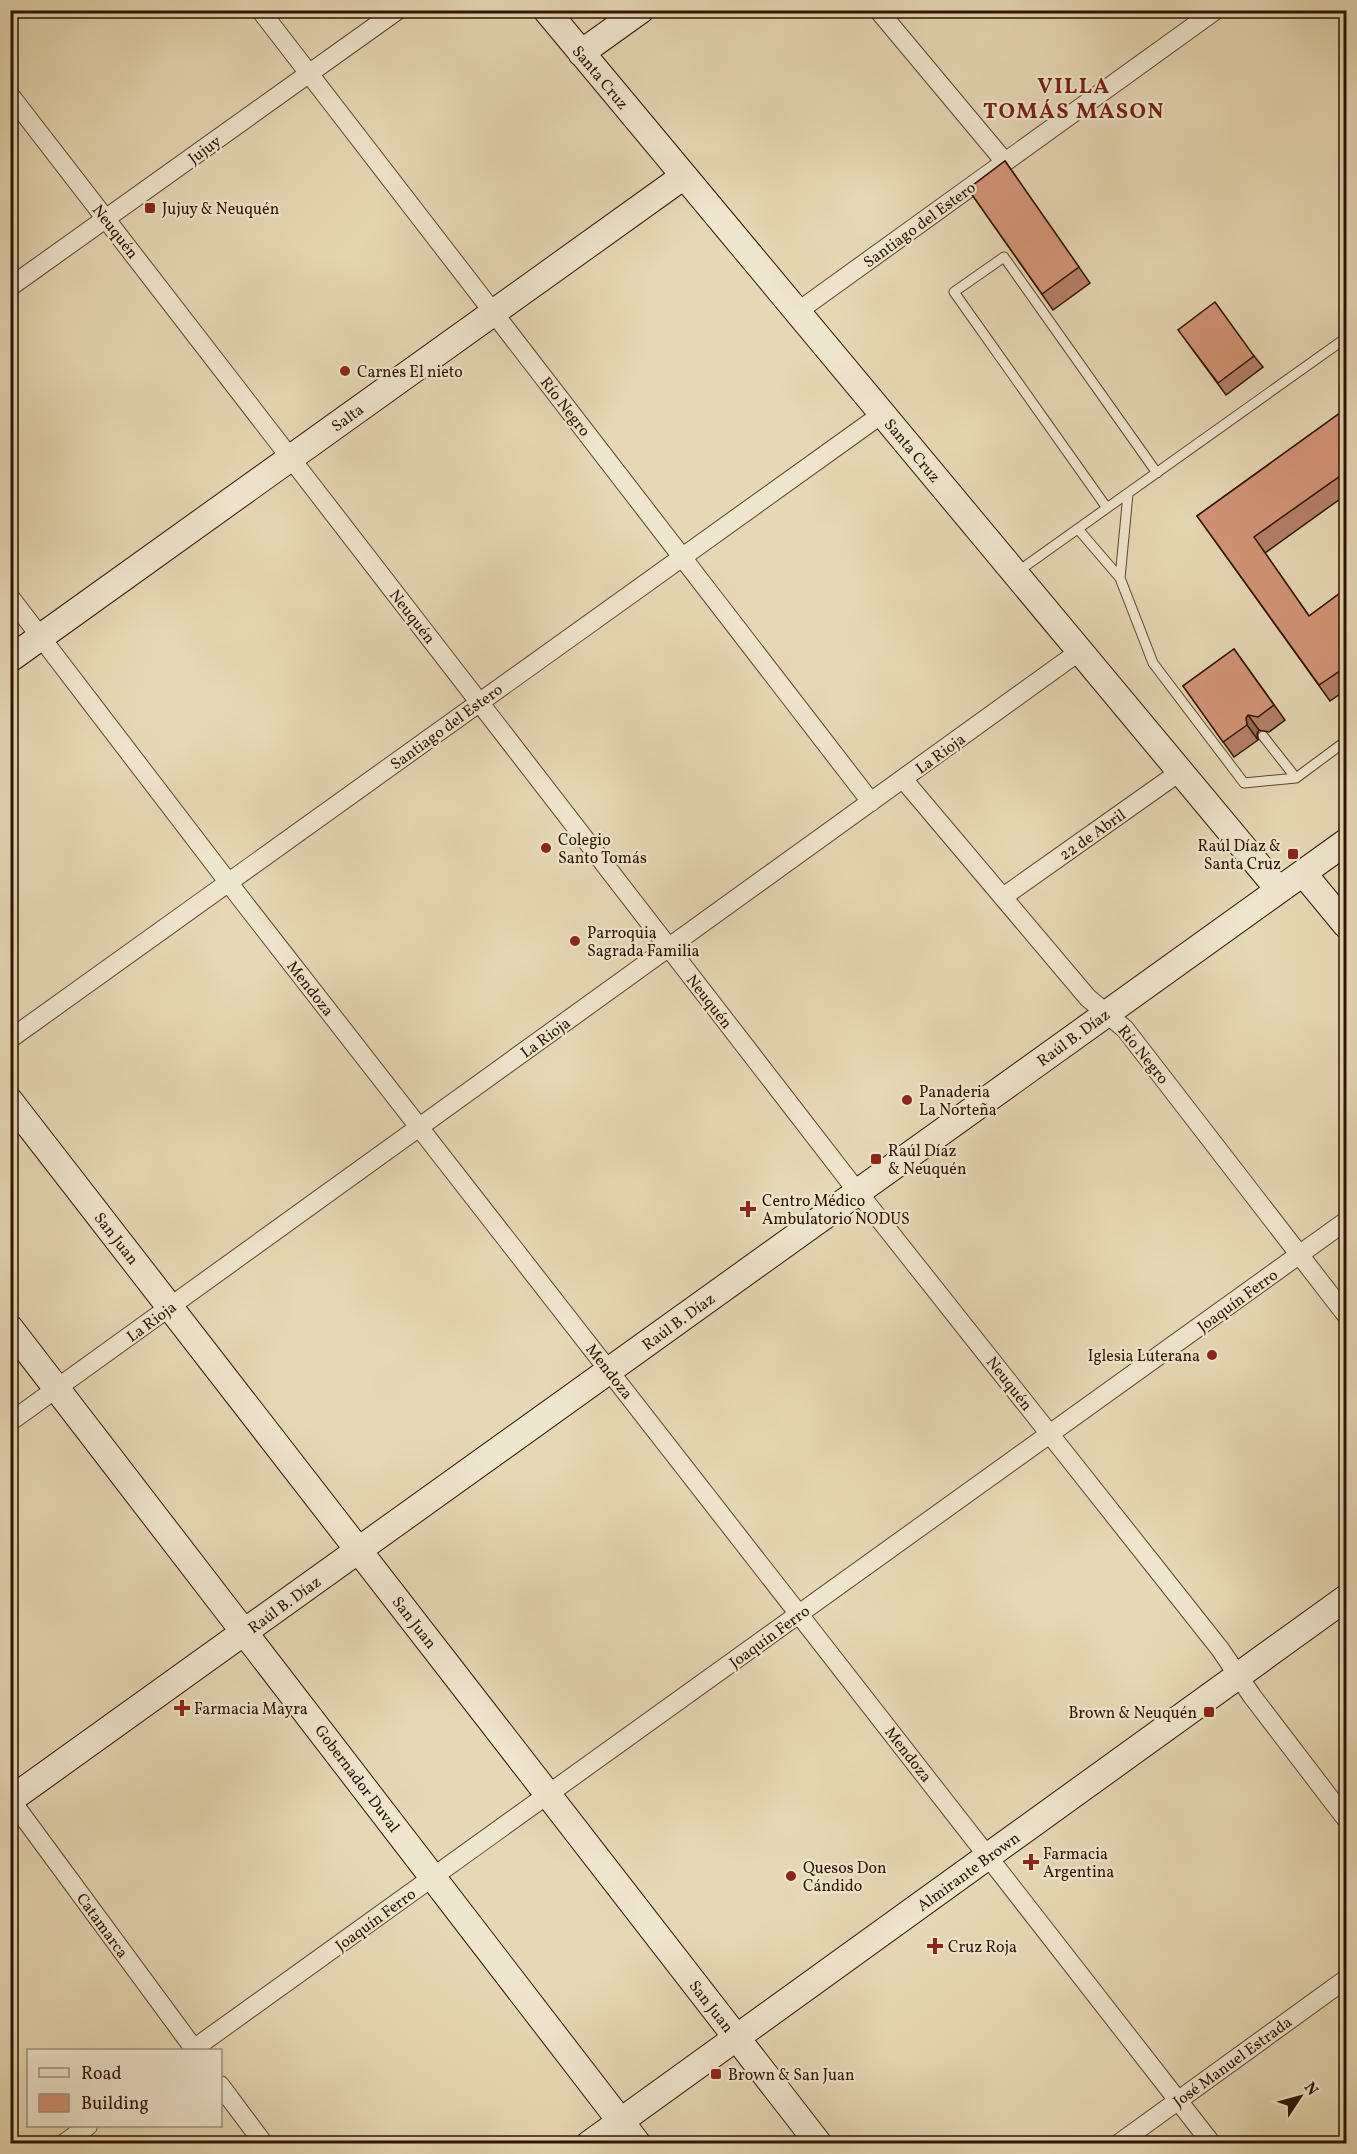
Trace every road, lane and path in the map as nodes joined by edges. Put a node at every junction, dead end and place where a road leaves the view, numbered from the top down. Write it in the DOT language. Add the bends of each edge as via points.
graph roads {
  1 [pos="260,10"];
  2 [pos="398,10"];
  3 [pos="546,10"];
  4 [pos="641,10"];
  5 [pos="878,10"];
  6 [pos="1216,10"];
  7 [pos="581,53"];
  8 [pos="309,74"];
  9 [pos="10,94"];
  10 [pos="1005,162"];
  11 [pos="684,176"];
  12 [pos="106,219"];
  13 [pos="10,287"];
  14 [pos="493,312"];
  15 [pos="797,312"];
  16 [pos="1347,338"];
  17 [pos="882,414"];
  18 [pos="291,458"];
  19 [pos="1156,473"];
  20 [pos="1128,494"];
  21 [pos="1107,508"];
  22 [pos="1078,529"];
  23 [pos="682,557"];
  24 [pos="1016,574"];
  25 [pos="1120,578"];
  26 [pos="10,597"];
  27 [pos="41,637"];
  28 [pos="1080,651"];
  29 [pos="10,659"];
  30 [pos="480,702"];
  31 [pos="1263,736"];
  32 [pos="1347,741"];
  33 [pos="1180,771"];
  34 [pos="1296,778"];
  35 [pos="903,779"];
  36 [pos="871,802"];
  37 [pos="1347,842"];
  38 [pos="1303,873"];
  39 [pos="229,882"];
  40 [pos="1279,890"];
  41 [pos="1003,897"];
  42 [pos="1347,925"];
  43 [pos="669,947"];
  44 [pos="1107,1013"];
  45 [pos="10,1039"];
  46 [pos="10,1101"];
  47 [pos="420,1127"];
  48 [pos="858,1192"];
  49 [pos="1347,1221"];
  50 [pos="1300,1254"];
  51 [pos="170,1307"];
  52 [pos="1347,1314"];
  53 [pos="10,1328"];
  54 [pos="609,1371"];
  55 [pos="57,1388"];
  56 [pos="10,1422"];
  57 [pos="1050,1434"];
  58 [pos="359,1550"];
  59 [pos="1347,1598"];
  60 [pos="799,1614"];
  61 [pos="246,1631"];
  62 [pos="1239,1676"];
  63 [pos="548,1795"];
  64 [pos="11,1800"];
  65 [pos="1347,1819"];
  66 [pos="988,1856"];
  67 [pos="434,1877"];
  68 [pos="1347,1979"];
  69 [pos="736,2037"];
  70 [pos="193,2049"];
  71 [pos="195,2049"];
  72 [pos="222,2088"];
  73 [pos="1178,2100"];
  74 [pos="621,2121"];
  75 [pos="87,2127"];
  76 [pos="63,2144"];
  77 [pos="264,2144"];
  78 [pos="589,2144"];
  79 [pos="638,2144"];
  80 [pos="819,2144"];
  81 [pos="1118,2144"];
  82 [pos="1212,2144"];
  1 -- 8 [label="street, Río Negro"];
  2 -- 8 [label="street, Jujuy"];
  3 -- 7 [label="street, Santa Cruz"];
  4 -- 7 [label="street"];
  5 -- 10 [label="street"];
  6 -- 10 [label="street, Santiago del Estero"];
  7 -- 11 [label="street, Santa Cruz"];
  8 -- 12 [label="street, Jujuy"];
  8 -- 14 [label="street, Río Negro"];
  9 -- 12 [label="street, Neuquén"];
  10 -- 15 [label="street, Santiago del Estero"];
  11 -- 14 [label="street, Salta"];
  11 -- 15 [label="street, Santa Cruz"];
  12 -- 13 [label="street, Jujuy"];
  12 -- 18 [label="street, Neuquén"];
  14 -- 18 [label="street, Salta"];
  14 -- 23 [label="street, Río Negro"];
  15 -- 17 [label="street, Santa Cruz"];
  16 -- 19 [label="lane"];
  17 -- 23 [label="street, Santiago del Estero"];
  17 -- 24 [label="street, Santa Cruz"];
  18 -- 27 [label="street, Salta"];
  18 -- 30 [label="street, Neuquén"];
  19 -- 20 [label="lane"];
  19 -- 21 [label="lane" via="1004,257 954,292"];
  20 -- 21 [label="lane"];
  20 -- 25 [label="lane"];
  21 -- 22 [label="lane"];
  22 -- 24 [label="lane"];
  22 -- 25 [label="lane"];
  23 -- 30 [label="street, Santiago del Estero"];
  23 -- 36 [label="street, Río Negro"];
  24 -- 28 [label="street, Santa Cruz"];
  25 -- 34 [label="lane" via="1153,663 1244,783"];
  26 -- 27 [label="street, Mendoza"];
  27 -- 29 [label="street, Salta"];
  27 -- 39 [label="street, Mendoza"];
  28 -- 33 [label="street, Santa Cruz"];
  28 -- 35 [label="street, La Rioja"];
  30 -- 39 [label="street, Santiago del Estero"];
  30 -- 43 [label="street, Neuquén"];
  31 -- 34 [label="lane"];
  32 -- 34 [label="lane"];
  33 -- 40 [label="street, Santa Cruz"];
  33 -- 41 [label="street, 22 de Abril"];
  35 -- 36 [label="street, La Rioja"];
  35 -- 41 [label="street, Río Negro"];
  36 -- 43 [label="street, La Rioja"];
  37 -- 38 [label="street, Raúl B. Díaz"];
  38 -- 40 [label="street, Raúl B. Díaz"];
  38 -- 42 [label="street"];
  39 -- 45 [label="street, Santiago del Estero"];
  39 -- 47 [label="street, Mendoza"];
  40 -- 44 [label="street, Raúl B. Díaz"];
  41 -- 44 [label="street, Río Negro" via="1088,998"];
  43 -- 47 [label="street, La Rioja"];
  43 -- 48 [label="street, Neuquén"];
  44 -- 48 [label="street, Raúl B. Díaz"];
  44 -- 50 [label="street, Río Negro" via="1125,1029"];
  46 -- 51 [label="street, San Juan"];
  47 -- 51 [label="street, La Rioja"];
  47 -- 54 [label="street, Mendoza"];
  48 -- 54 [label="street, Raúl B. Díaz"];
  48 -- 57 [label="street, Neuquén"];
  49 -- 50 [label="street, Joaquín Ferro"];
  50 -- 52 [label="street, Río Negro"];
  50 -- 57 [label="street, Joaquín Ferro"];
  51 -- 55 [label="street, La Rioja"];
  51 -- 58 [label="street, San Juan"];
  53 -- 55 [label="street, Gobernador Duval"];
  54 -- 58 [label="street, Raúl B. Díaz"];
  54 -- 60 [label="street, Mendoza"];
  55 -- 56 [label="street, La Rioja"];
  55 -- 61 [label="street, Gobernador Duval"];
  57 -- 60 [label="street, Joaquín Ferro"];
  57 -- 62 [label="street, Neuquén"];
  58 -- 61 [label="street, Raúl B. Díaz"];
  58 -- 63 [label="street, San Juan"];
  59 -- 62 [label="street, Almirante Brown"];
  60 -- 63 [label="street, Joaquín Ferro"];
  60 -- 66 [label="street, Mendoza"];
  61 -- 64 [label="street, Raúl B. Díaz"];
  61 -- 67 [label="street, Gobernador Duval"];
  62 -- 65 [label="street, Neuquén"];
  62 -- 66 [label="street, Almirante Brown"];
  63 -- 67 [label="street, Joaquín Ferro"];
  63 -- 69 [label="street, San Juan"];
  64 -- 70 [label="street, Catamarca"];
  66 -- 69 [label="street, Almirante Brown"];
  66 -- 73 [label="street, Mendoza"];
  67 -- 71 [label="street, Joaquín Ferro"];
  67 -- 74 [label="street, Gobernador Duval"];
  68 -- 73 [label="street, José Manuel Estrada"];
  69 -- 74 [label="street, Almirante Brown"];
  69 -- 80 [label="street, San Juan"];
  72 -- 77 [label="street"];
  73 -- 81 [label="street, José Manuel Estrada"];
  73 -- 82 [label="street, Mendoza"];
  74 -- 78 [label="street, Almirante Brown"];
  74 -- 79 [label="street, Gobernador Duval"];
  75 -- 76 [label="street"];
}
